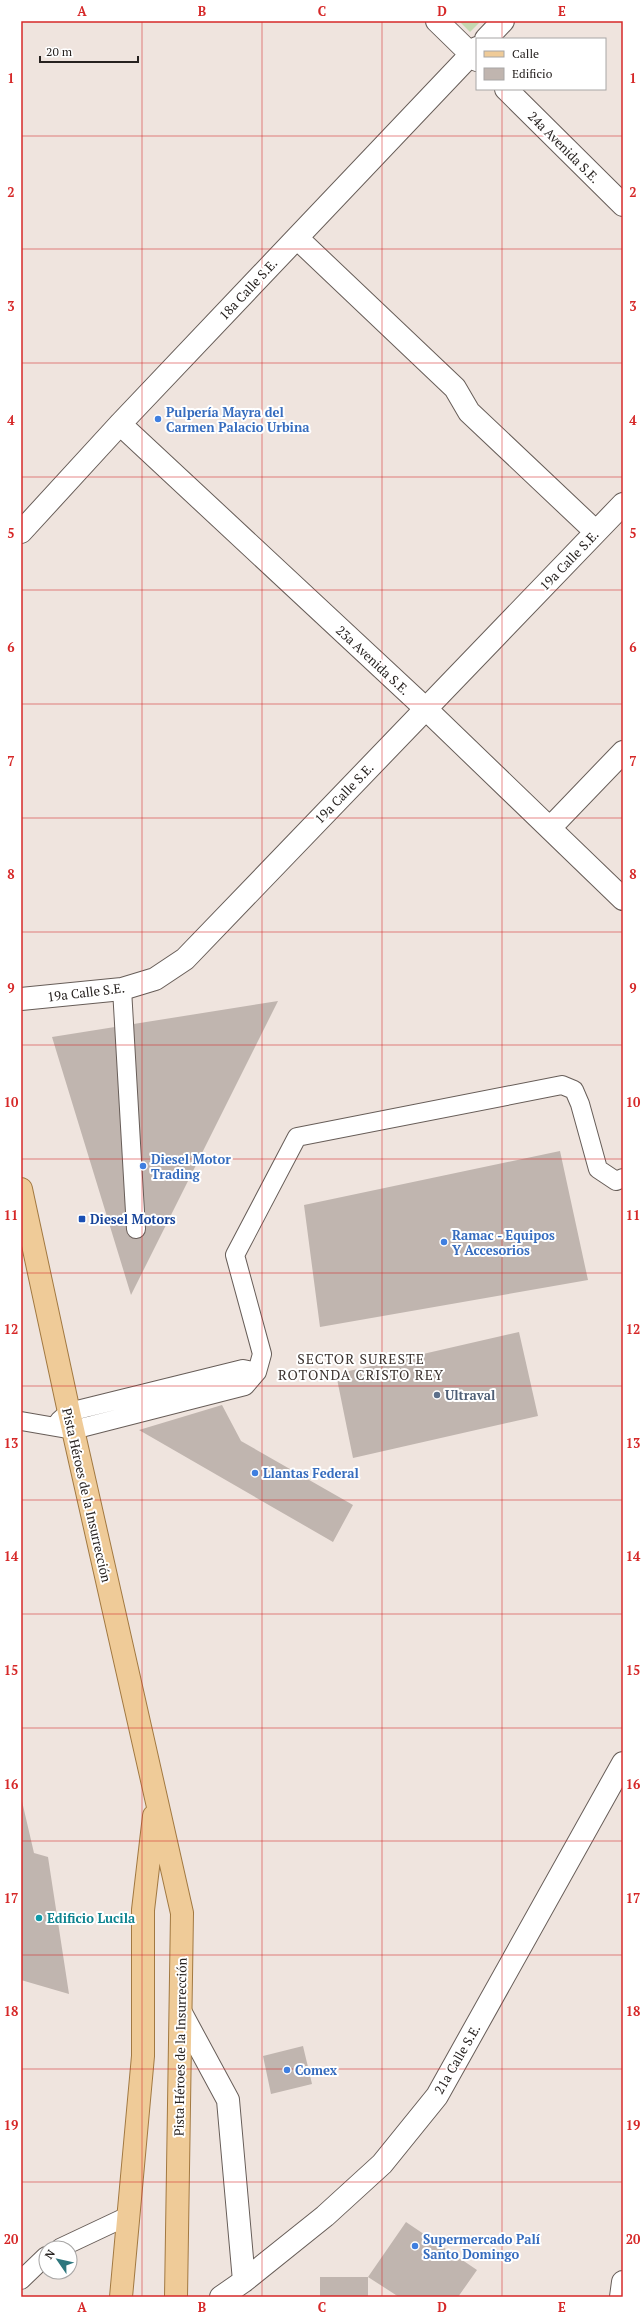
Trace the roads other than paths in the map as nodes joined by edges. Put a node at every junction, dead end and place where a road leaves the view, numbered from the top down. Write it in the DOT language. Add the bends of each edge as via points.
graph roads {
  1 [pos="437,21"];
  2 [pos="503,21"];
  3 [pos="487,38"];
  4 [pos="475,54"];
  5 [pos="507,90"];
  6 [pos="623,205"];
  7 [pos="297,238"];
  8 [pos="120,424"];
  9 [pos="623,504"];
  10 [pos="21,532"];
  11 [pos="596,532"];
  12 [pos="426,709"];
  13 [pos="623,752"];
  14 [pos="550,828"];
  15 [pos="623,899"];
  16 [pos="122,989"];
  17 [pos="21,999"];
  18 [pos="623,1178"];
  19 [pos="21,1189"];
  20 [pos="136,1229"];
  21 [pos="21,1422"];
  22 [pos="65,1423"];
  23 [pos="623,1763"];
  24 [pos="155,1801"];
  25 [pos="181,2013"];
  26 [pos="130,2215"];
  27 [pos="77,2240"];
  28 [pos="38,2264"];
  29 [pos="21,2280"];
  30 [pos="244,2281"];
  31 [pos="623,2282"];
  32 [pos="121,2297"];
  33 [pos="176,2297"];
  34 [pos="221,2297"];
  35 [pos="621,2297"];
  1 -- 4 [label="street"];
  2 -- 3 [label="street"];
  4 -- 7 [label="street, 18a Calle S.E."];
  5 -- 6 [label="street, 24a Avenida S.E."];
  7 -- 8 [label="street, 18a Calle S.E."];
  7 -- 11 [label="street" via="455,388 469,412"];
  8 -- 10 [label="street, 18a Calle S.E."];
  8 -- 12 [label="street, 23a Avenida S.E."];
  9 -- 11 [label="street, 19a Calle S.E."];
  11 -- 12 [label="street, 19a Calle S.E."];
  12 -- 14 [label="street, 23a Avenida S.E."];
  12 -- 16 [label="street, 19a Calle S.E." via="185,959 155,979"];
  13 -- 14 [label="street"];
  14 -- 15 [label="street, 23a Avenida S.E."];
  16 -- 17 [label="street, 19a Calle S.E."];
  16 -- 20 [label="lane"];
  18 -- 22 [label="lane" via="616,1181 598,1169 580,1104 574,1090 562,1085 297,1137 235,1255 262,1354 257,1372 245,1386"];
  19 -- 22 [label="main road, Pista Héroes de la Insurrección"];
  21 -- 22 [label="lane"];
  22 -- 24 [label="main road, Pista Héroes de la Insurrección"];
  23 -- 30 [label="street, 21a Calle S.E." via="437,2096 382,2164 325,2216"];
  24 -- 25 [label="main road, Pista Héroes de la Insurrección" via="182,1913"];
  24 -- 26 [label="main road, Pista Héroes de la Insurrección" via="142,1910 143,2056"];
  25 -- 30 [label="street" via="228,2100"];
  25 -- 33 [label="main road, Pista Héroes de la Insurrección"];
  26 -- 27 [label="lane"];
  26 -- 32 [label="main road, Pista Héroes de la Insurrección"];
  28 -- 29 [label="lane"];
  30 -- 34 [label="street, 21a Calle S.E."];
  31 -- 35 [label="street"];
}
